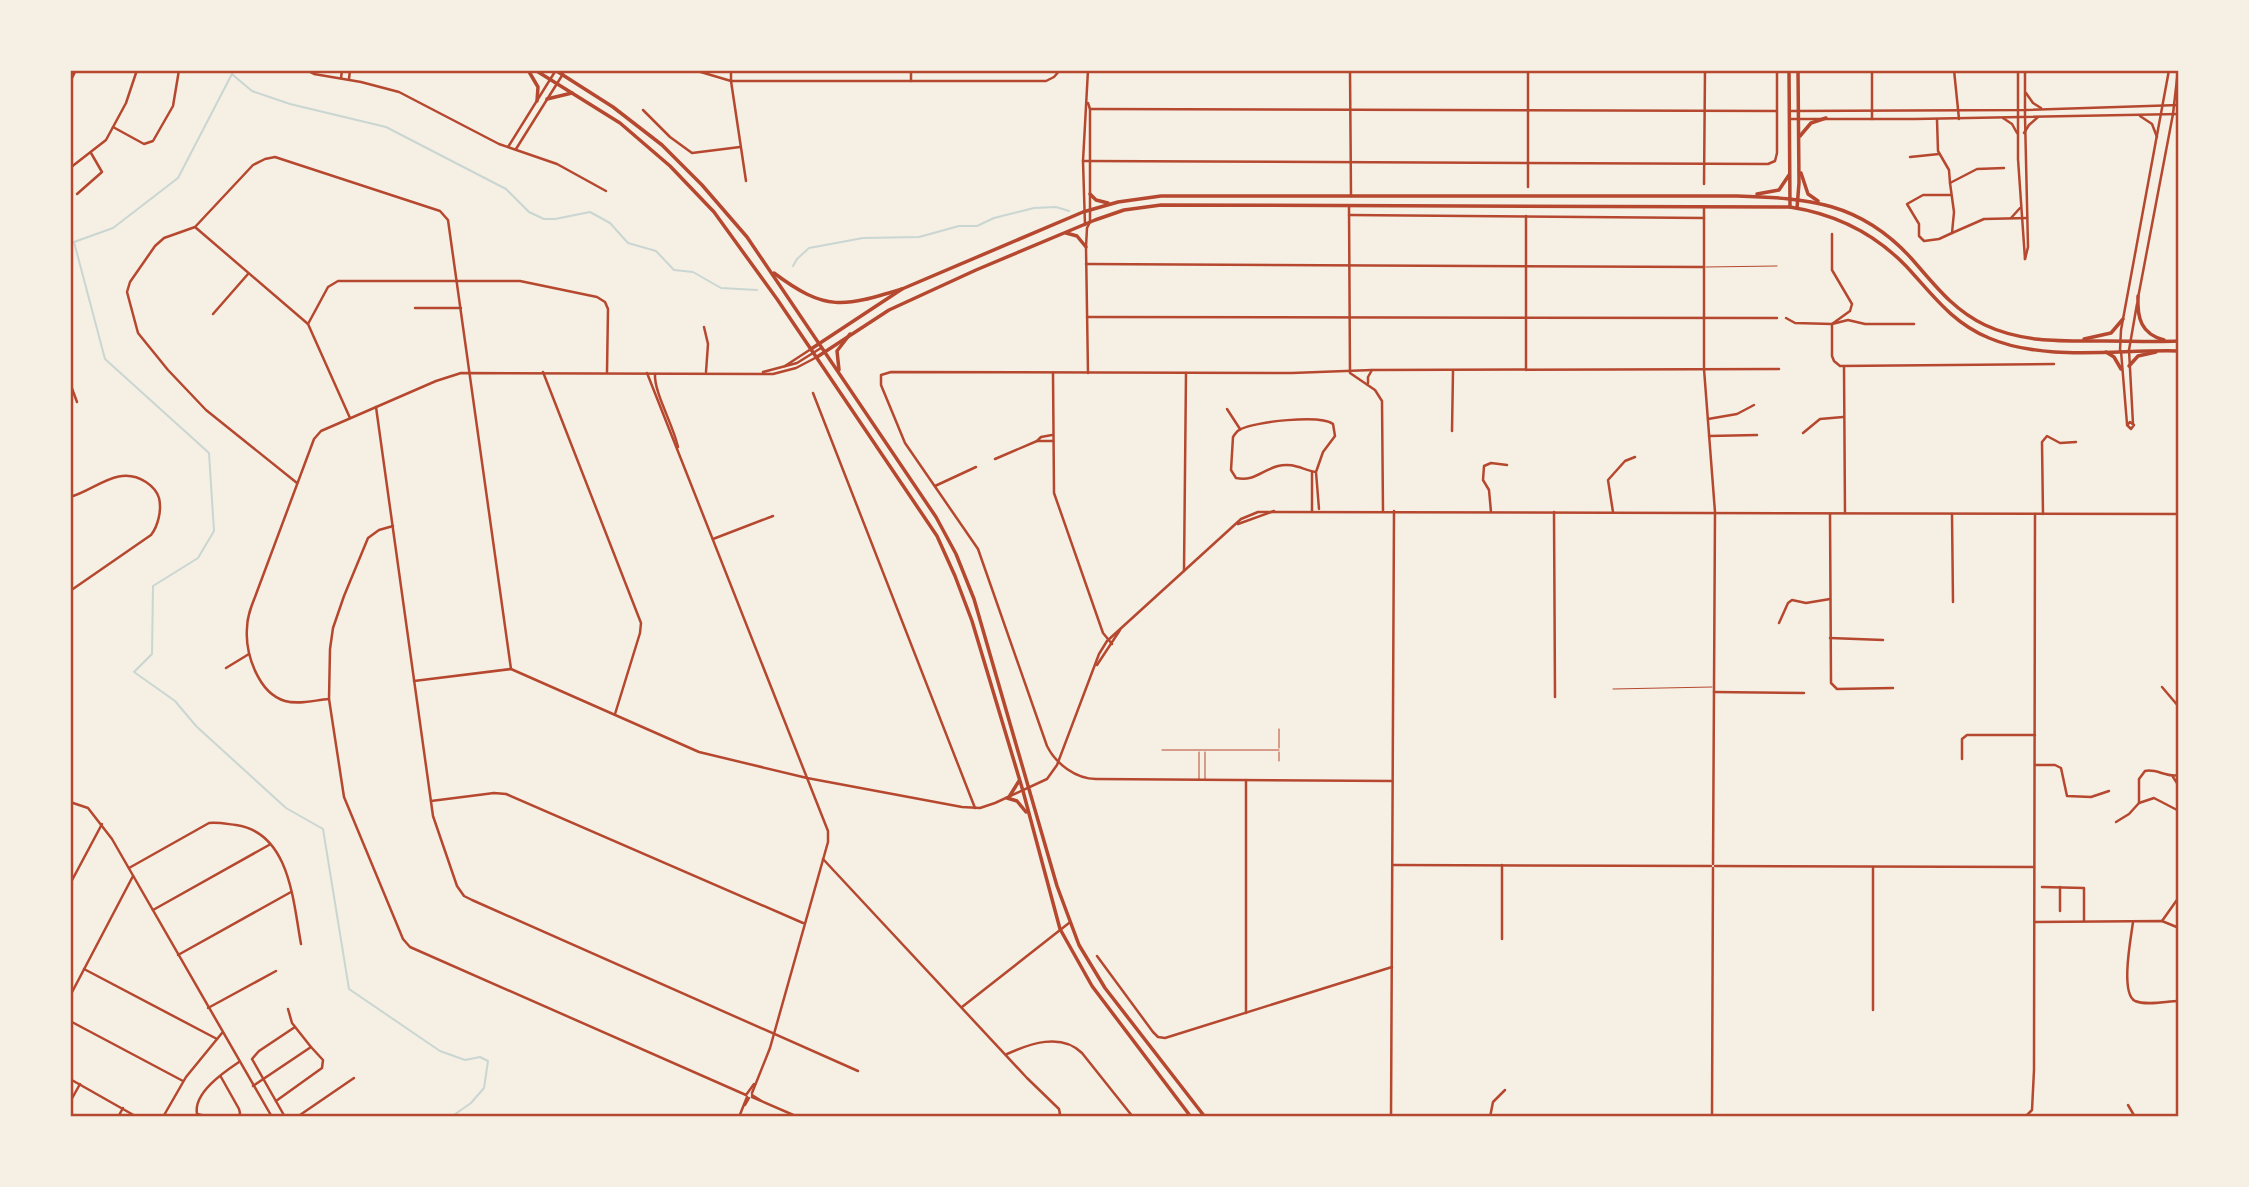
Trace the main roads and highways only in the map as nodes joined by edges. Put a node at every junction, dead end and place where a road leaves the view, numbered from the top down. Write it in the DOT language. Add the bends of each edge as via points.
graph roads {
  1 [pos="528,70"];
  2 [pos="535,70"];
  3 [pos="555,70"];
  4 [pos="1789,70"];
  5 [pos="1798,70"];
  6 [pos="574,93"];
  7 [pos="547,99"];
  8 [pos="537,101"];
  9 [pos="1826,118"];
  10 [pos="1798,140"];
  11 [pos="1798,158"];
  12 [pos="1790,172"];
  13 [pos="1090,194"];
  14 [pos="1737,196"];
  15 [pos="1791,197"];
  16 [pos="1799,198"];
  17 [pos="1110,204"];
  18 [pos="1823,204"];
  19 [pos="1790,207"];
  20 [pos="1797,208"];
  21 [pos="1063,233"];
  22 [pos="1086,247"];
  23 [pos="773,271"];
  24 [pos="902,289"];
  25 [pos="2138,296"];
  26 [pos="2123,319"];
  27 [pos="850,334"];
  28 [pos="2064,341"];
  29 [pos="2170,341"];
  30 [pos="2179,341"];
  31 [pos="823,347"];
  32 [pos="2165,350"];
  33 [pos="2093,351"];
  34 [pos="2179,351"];
  35 [pos="814,353"];
  36 [pos="2129,366"];
  37 [pos="2121,369"];
  38 [pos="839,372"];
  39 [pos="1019,780"];
  40 [pos="1029,817"];
  41 [pos="1191,1117"];
  42 [pos="1205,1117"];
  1 -- 8 [label="main road" via="537,83"];
  2 -- 6 [label="main road"];
  3 -- 23 [label="main road" via="613,107 670,153"];
  4 -- 12 [label="main road"];
  5 -- 10 [label="main road"];
  6 -- 7 [label="main road"];
  6 -- 35 [label="main road" via="639,139 698,194"];
  9 -- 10 [label="main road" via="1808,125"];
  10 -- 11 [label="main road"];
  11 -- 16 [label="main road"];
  11 -- 18 [label="main road" via="1808,194"];
  12 -- 14 [label="main road" via="1785,185 1774,192"];
  12 -- 15 [label="main road"];
  13 -- 17 [label="main road"];
  14 -- 15 [label="main road"];
  14 -- 17 [label="main road" via="1161,196"];
  15 -- 16 [label="main road"];
  15 -- 19 [label="main road"];
  16 -- 18 [label="main road"];
  16 -- 20 [label="main road"];
  17 -- 24 [label="main road"];
  18 -- 28 [label="main road" via="1886,235 1947,299 1983,324 2024,338"];
  19 -- 20 [label="main road"];
  19 -- 21 [label="main road" via="1161,205 1124,210"];
  20 -- 33 [label="main road" via="1843,221 1876,240 1945,310 1988,338 2028,349"];
  21 -- 22 [label="main road" via="1077,236"];
  21 -- 27 [label="main road" via="900,304"];
  23 -- 24 [label="main road" via="808,296 834,304"];
  23 -- 31 [label="main road"];
  24 -- 31 [label="main road"];
  25 -- 29 [label="main road" via="2145,330"];
  26 -- 28 [label="main road" via="2105,335"];
  27 -- 31 [label="main road"];
  27 -- 38 [label="main road" via="838,351"];
  28 -- 29 [label="main road"];
  29 -- 30 [label="main road"];
  31 -- 35 [label="main road"];
  31 -- 35 [label="main road"];
  31 -- 38 [label="main road"];
  32 -- 33 [label="main road"];
  32 -- 34 [label="main road"];
  32 -- 36 [label="main road" via="2138,356"];
  33 -- 37 [label="main road" via="2111,354"];
  35 -- 39 [label="main road" via="943,548 964,597"];
  38 -- 42 [label="main road" via="956,554 974,599 1069,923 1097,976"];
  39 -- 40 [label="main road"];
  39 -- 40 [label="main road" via="1008,797"];
  40 -- 41 [label="main road" via="1060,929 1092,986"];
}
